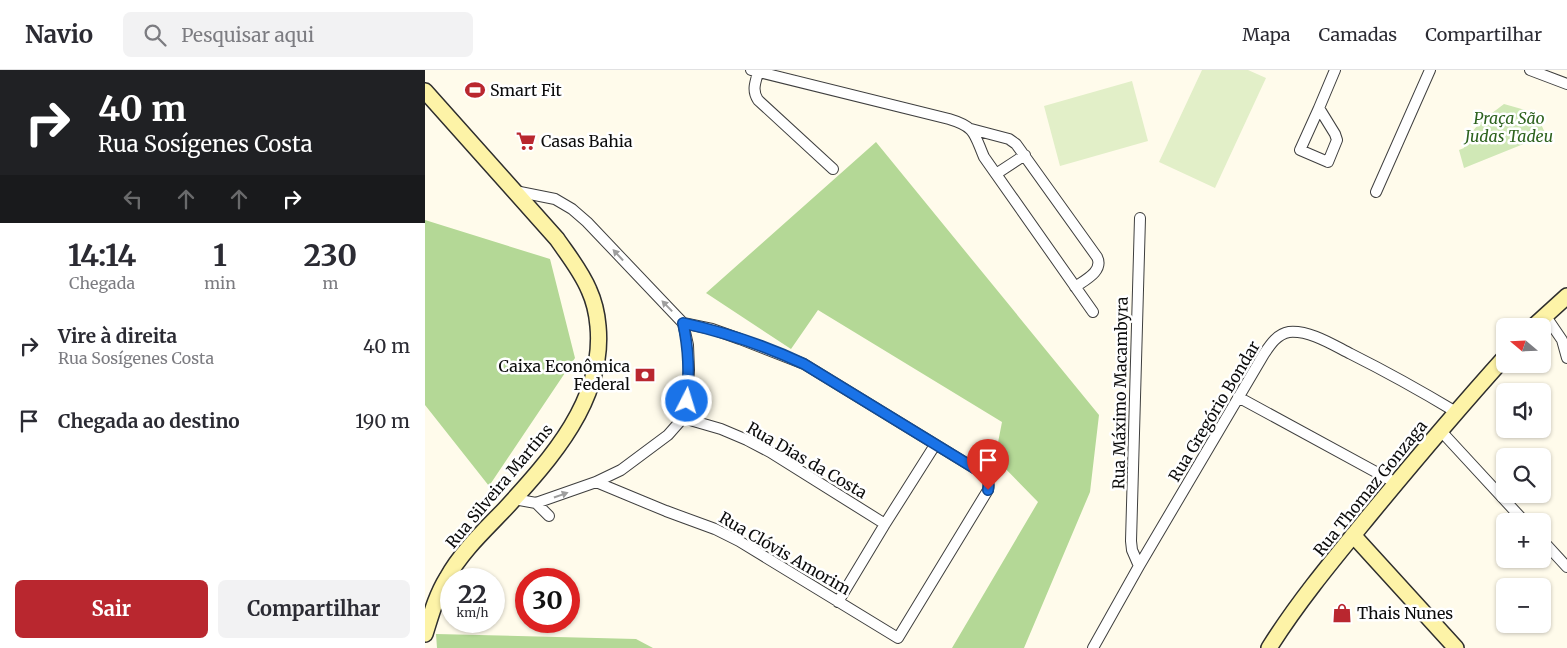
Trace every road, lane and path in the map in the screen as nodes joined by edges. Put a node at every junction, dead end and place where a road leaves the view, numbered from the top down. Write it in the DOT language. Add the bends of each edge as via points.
graph roads {
  1 [pos="1335,70"];
  2 [pos="1431,70"];
  3 [pos="1530,70"];
  4 [pos="754,71"];
  5 [pos="1567,84"];
  6 [pos="425,91"];
  7 [pos="1319,108"];
  8 [pos="971,129"];
  9 [pos="1025,155"];
  10 [pos="833,169"];
  11 [pos="996,174"];
  12 [pos="515,191"];
  13 [pos="1376,192"];
  14 [pos="1139,218"];
  15 [pos="1075,287"];
  16 [pos="1567,296"];
  17 [pos="1093,312"];
  18 [pos="1545,315"];
  19 [pos="1542,318"];
  20 [pos="683,323"];
  21 [pos="1567,358"];
  22 [pos="1496,367"];
  23 [pos="1238,398"];
  24 [pos="1456,412"];
  25 [pos="683,418"];
  26 [pos="1440,430"];
  27 [pos="935,445"];
  28 [pos="596,482"];
  29 [pos="1396,483"];
  30 [pos="514,499"];
  31 [pos="536,503"];
  32 [pos="1517,513"];
  33 [pos="549,516"];
  34 [pos="885,524"];
  35 [pos="1353,535"];
  36 [pos="1551,550"];
  37 [pos="1139,566"];
  38 [pos="1567,567"];
  39 [pos="838,602"];
  40 [pos="425,634"];
  41 [pos="1093,648"];
  42 [pos="1269,648"];
  43 [pos="1455,648"];
  1 -- 7 [label="street"];
  2 -- 13 [label="street"];
  3 -- 5 [label="street"];
  4 -- 8 [label="street" via="949,119"];
  4 -- 10 [label="street" via="754,94 758,100"];
  6 -- 12 [label="main road, Rua Silveira Martins"];
  7 -- 7 [label="street" via="1300,150 1328,162 1337,140"];
  8 -- 9 [label="street" via="1009,139"];
  8 -- 11 [label="street"];
  9 -- 11 [label="street"];
  9 -- 15 [label="street" via="1099,262 1099,268"];
  11 -- 15 [label="street"];
  20 -- 12 [label="street, one-way" via="573,209 555,199"];
  12 -- 30 [label="main road, Rua Silveira Martins" via="557,239 585,282 597,315 599,340 596,370 585,402 555,451"];
  14 -- 37 [label="street, Rua Máximo Macambyra" via="1131,541"];
  15 -- 17 [label="street"];
  16 -- 18 [label="main road"];
  18 -- 19 [label="main road"];
  18 -- 21 [label="street" via="1562,340"];
  20 -- 25 [label="street" via="689,370"];
  20 -- 27 [label="street" via="712,329 804,364"];
  22 -- 24 [label="main road, Rua Thomaz Gonzaga"];
  23 -- 24 [label="street, Rua Gregório Bondar" via="1263,354 1279,336 1289,332 1323,340"];
  23 -- 29 [label="street"];
  23 -- 37 [label="street, Rua Gregório Bondar"];
  24 -- 26 [label="main road, Rua Thomaz Gonzaga"];
  25 -- 28 [label="street" via="645,453"];
  25 -- 34 [label="street, Rua Dias da Costa" via="721,429 771,452"];
  26 -- 29 [label="main road, Rua Thomaz Gonzaga"];
  26 -- 32 [label="street"];
  27 -- 34 [label="street"];
  27 -- 39 [label="street, Rua Clóvis Amorim" via="987,478 988,490 898,638"];
  31 -- 28 [label="street, one-way"];
  28 -- 39 [label="street, Rua Clóvis Amorim" via="715,528"];
  29 -- 35 [label="main road, Rua Thomaz Gonzaga"];
  30 -- 31 [label="street"];
  30 -- 40 [label="main road, Rua Silveira Martins" via="447,577 435,601"];
  31 -- 33 [label="street"];
  34 -- 39 [label="street"];
  35 -- 42 [label="main road, Rua Thomaz Gonzaga"];
  35 -- 43 [label="main road"];
  36 -- 38 [label="street"];
  37 -- 41 [label="street, Rua Gregório Bondar"];
}
